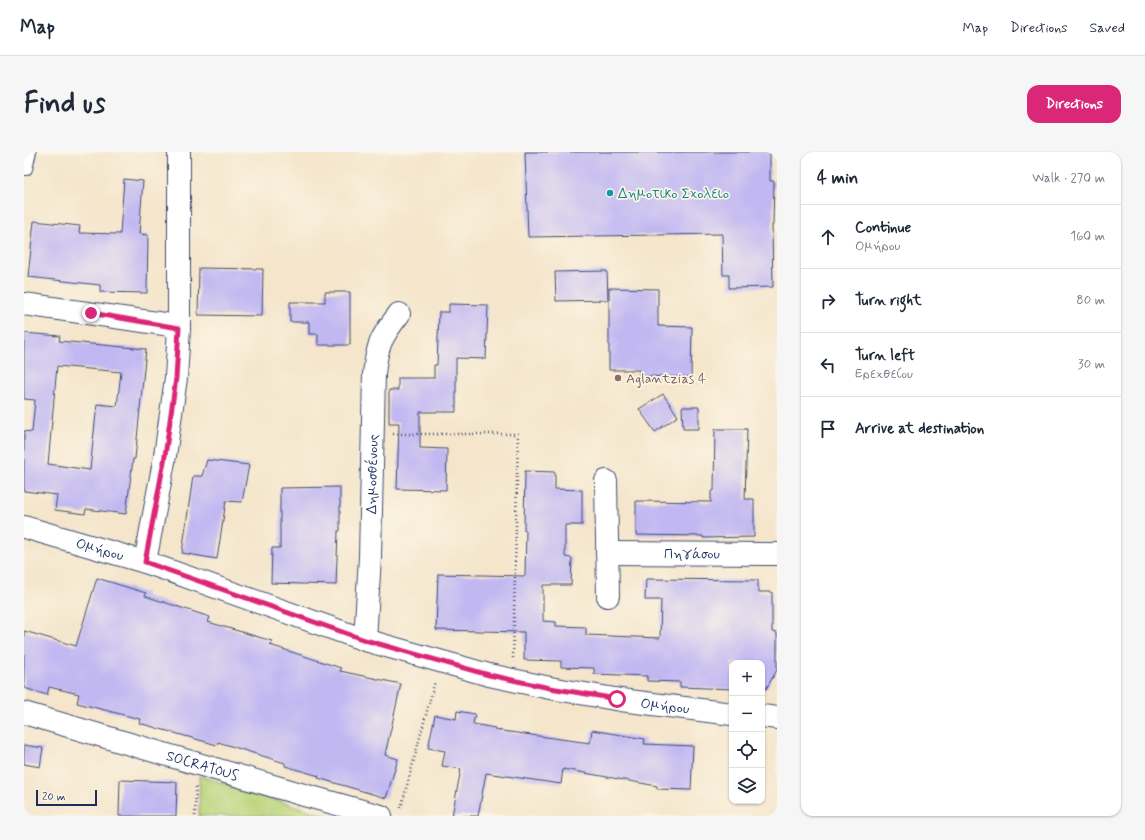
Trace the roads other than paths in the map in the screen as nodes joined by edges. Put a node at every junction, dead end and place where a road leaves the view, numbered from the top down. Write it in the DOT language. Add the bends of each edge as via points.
graph roads {
  1 [pos="30,152"];
  2 [pos="179,152"];
  3 [pos="26,169"];
  4 [pos="24,304"];
  5 [pos="399,314"];
  6 [pos="179,328"];
  7 [pos="606,481"];
  8 [pos="24,527"];
  9 [pos="607,553"];
  10 [pos="777,554"];
  11 [pos="145,562"];
  12 [pos="608,596"];
  13 [pos="365,640"];
  14 [pos="24,713"];
  15 [pos="729,714"];
  16 [pos="765,716"];
  17 [pos="777,718"];
  18 [pos="381,816"];
  1 -- 3 [label="lane"];
  2 -- 6 [label="street"];
  4 -- 6 [label="street"];
  5 -- 13 [label="street, Δημοσθένους" via="385,332 376,355 374,374 370,558"];
  6 -- 11 [label="street" via="176,378 165,456"];
  7 -- 9 [label="street"];
  8 -- 11 [label="street, Ομήρου"];
  9 -- 10 [label="street, Πηγάσου"];
  9 -- 12 [label="street"];
  11 -- 13 [label="street, Ομήρου"];
  13 -- 15 [label="street, Ομήρου" via="513,680 621,700"];
  14 -- 18 [label="street, SOCRATOUS"];
  16 -- 17 [label="street"];
}
